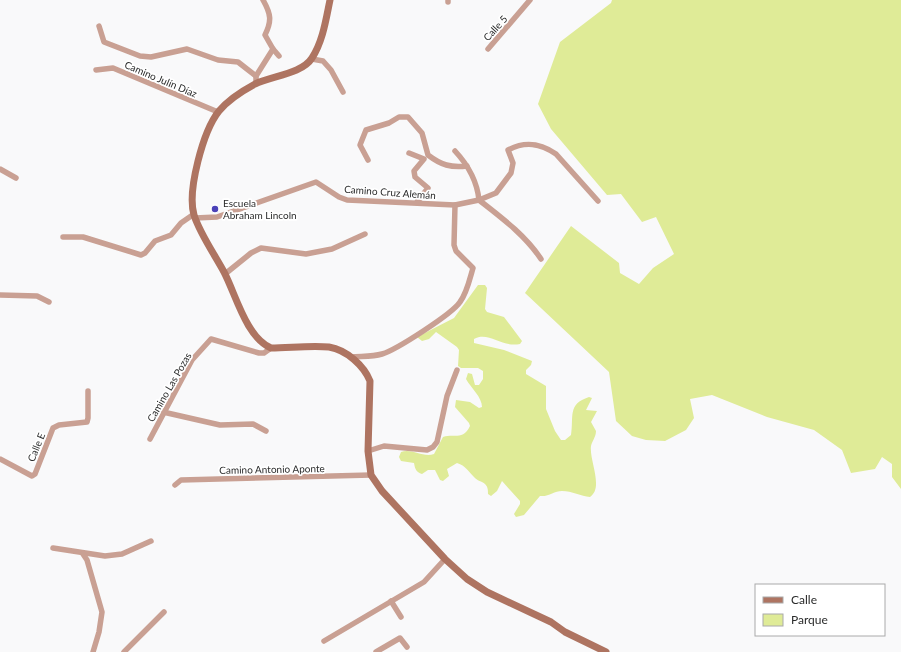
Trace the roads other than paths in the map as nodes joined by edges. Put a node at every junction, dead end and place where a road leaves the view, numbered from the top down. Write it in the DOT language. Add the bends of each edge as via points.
graph roads {
  1 [pos="263,0"];
  2 [pos="330,0"];
  3 [pos="530,0"];
  4 [pos="99,26"];
  5 [pos="273,48"];
  6 [pos="488,48"];
  7 [pos="280,56"];
  8 [pos="312,59"];
  9 [pos="96,70"];
  10 [pos="256,80"];
  11 [pos="343,92"];
  12 [pos="218,112"];
  13 [pos="455,151"];
  14 [pos="409,153"];
  15 [pos="368,160"];
  16 [pos="467,166"];
  17 [pos="0,169"];
  18 [pos="16,178"];
  19 [pos="479,200"];
  20 [pos="598,201"];
  21 [pos="417,202"];
  22 [pos="455,205"];
  23 [pos="195,216"];
  24 [pos="365,234"];
  25 [pos="63,237"];
  26 [pos="541,259"];
  27 [pos="225,274"];
  28 [pos="0,295"];
  29 [pos="49,302"];
  30 [pos="271,348"];
  31 [pos="351,357"];
  32 [pos="457,370"];
  33 [pos="88,391"];
  34 [pos="163,412"];
  35 [pos="266,431"];
  36 [pos="150,439"];
  37 [pos="368,451"];
  38 [pos="0,459"];
  39 [pos="371,475"];
  40 [pos="175,485"];
  41 [pos="151,541"];
  42 [pos="53,548"];
  43 [pos="83,554"];
  44 [pos="444,559"];
  45 [pos="391,601"];
  46 [pos="164,612"];
  47 [pos="401,617"];
  48 [pos="324,641"];
  49 [pos="407,646"];
  50 [pos="93,652"];
  51 [pos="124,652"];
  52 [pos="376,652"];
  53 [pos="606,652"];
  1 -- 5 [label="street" via="271,14 270,25 265,35"];
  2 -- 8 [label="street" via="323,32"];
  3 -- 6 [label="street, Calle 5"];
  4 -- 10 [label="street" via="104,42 140,56 151,57 186,49 218,60 238,62"];
  5 -- 7 [label="street"];
  5 -- 10 [label="street"];
  8 -- 10 [label="street" via="298,69"];
  8 -- 11 [label="street" via="323,62 331,70"];
  9 -- 12 [label="street, Camino Julín Díaz" via="113,68"];
  10 -- 12 [label="street"];
  12 -- 23 [label="street" via="208,131 195,174 191,200"];
  13 -- 16 [label="street"];
  14 -- 21 [label="street" via="424,158 414,171 415,177 428,188"];
  15 -- 16 [label="street" via="360,145 366,130 399,117 408,117 422,133 428,155 445,166"];
  16 -- 19 [label="street" via="478,188"];
  17 -- 18 [label="street"];
  19 -- 20 [label="street, Camino Cruz Alemán" via="496,193 510,173 512,163 508,150 528,143 548,148 556,154"];
  19 -- 22 [label="street, Camino Cruz Alemán"];
  19 -- 26 [label="street" via="517,231"];
  21 -- 22 [label="street, Camino Cruz Alemán"];
  21 -- 23 [label="street, Camino Cruz Alemán" via="347,200 316,182 217,217"];
  22 -- 31 [label="street" via="456,252 473,268 460,302 397,349 380,354"];
  23 -- 25 [label="street" via="181,223 171,235 155,241 141,255 83,237"];
  23 -- 27 [label="street"];
  24 -- 27 [label="street" via="332,249 306,254 261,248"];
  27 -- 30 [label="street" via="253,333 263,344"];
  28 -- 29 [label="street" via="37,296"];
  30 -- 31 [label="street" via="330,347"];
  30 -- 34 [label="street, Camino Las Pozas" via="259,353 211,339 192,360"];
  31 -- 37 [label="street" via="366,371 370,381"];
  32 -- 37 [label="street" via="447,396 437,442 433,447 427,450 384,446"];
  33 -- 38 [label="street, Calle E" via="87,422 53,428 35,474 32,476"];
  34 -- 35 [label="street" via="220,426 253,424"];
  34 -- 36 [label="street, Camino Las Pozas"];
  37 -- 39 [label="street"];
  39 -- 40 [label="street, Camino Antonio Aponte" via="181,480"];
  39 -- 44 [label="street" via="382,491"];
  41 -- 43 [label="street" via="122,554"];
  42 -- 43 [label="street"];
  43 -- 50 [label="street" via="102,612"];
  44 -- 45 [label="street" via="424,582"];
  44 -- 53 [label="street" via="467,579 488,592"];
  45 -- 47 [label="street"];
  45 -- 48 [label="street"];
  46 -- 51 [label="street"];
  49 -- 52 [label="street" via="400,638"];
}
